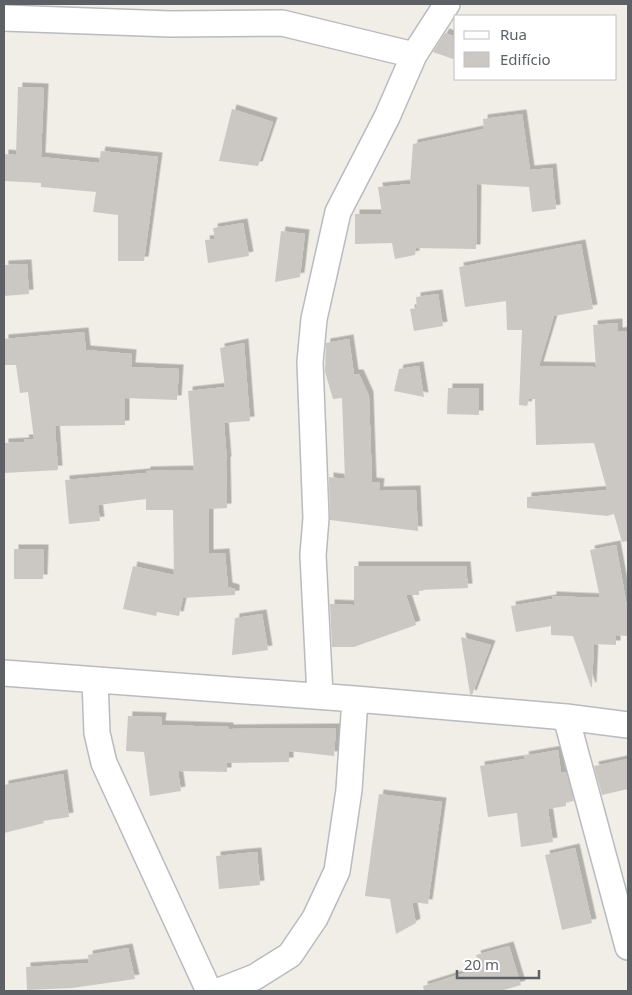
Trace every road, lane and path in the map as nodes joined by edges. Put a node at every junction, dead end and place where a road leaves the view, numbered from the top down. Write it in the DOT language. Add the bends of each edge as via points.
graph roads {
  1 [pos="447,4"];
  2 [pos="282,14"];
  3 [pos="4,18"];
  4 [pos="414,55"];
  5 [pos="4,673"];
  6 [pos="95,680"];
  7 [pos="320,696"];
  8 [pos="355,699"];
  9 [pos="566,717"];
  10 [pos="628,725"];
  11 [pos="628,947"];
  12 [pos="209,991"];
  13 [pos="219,991"];
  1 -- 4 [label="street"];
  2 -- 3 [label="street" via="171,24"];
  2 -- 4 [label="street"];
  4 -- 7 [label="street" via="387,117 338,212 314,318 310,362 316,518 313,555"];
  5 -- 6 [label="street"];
  6 -- 7 [label="street"];
  6 -- 12 [label="street" via="97,733 104,763"];
  7 -- 8 [label="street"];
  8 -- 9 [label="street"];
  8 -- 13 [label="street" via="348,790 337,871 319,910 290,955 255,977"];
  9 -- 10 [label="street"];
  9 -- 11 [label="street"];
}
